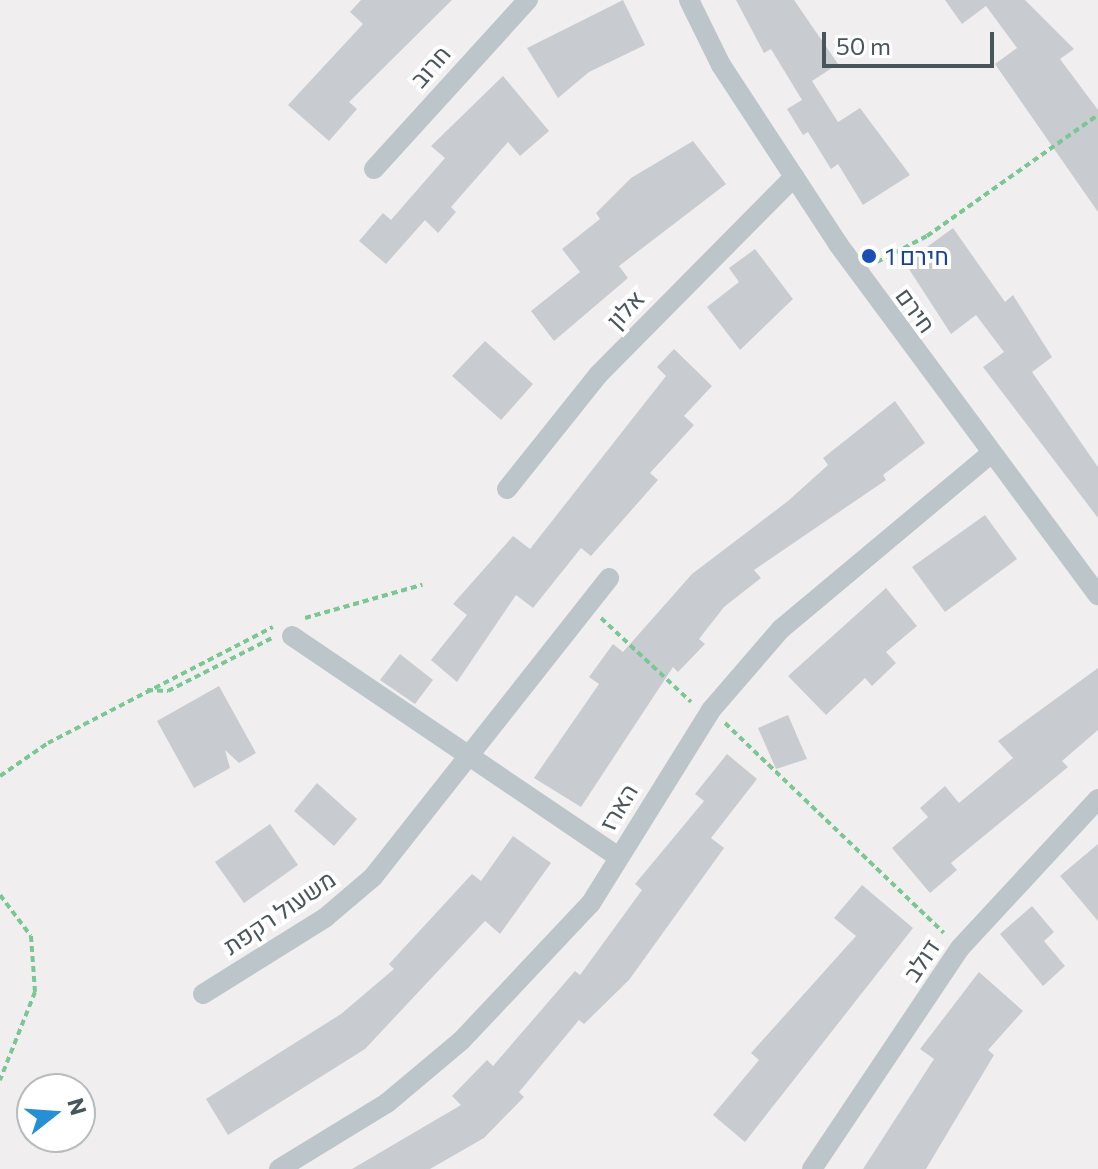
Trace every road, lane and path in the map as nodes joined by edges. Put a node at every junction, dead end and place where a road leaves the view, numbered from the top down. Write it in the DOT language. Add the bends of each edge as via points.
graph roads {
  1 [pos="528,0"];
  2 [pos="689,0"];
  3 [pos="1098,115"];
  4 [pos="374,169"];
  5 [pos="794,177"];
  6 [pos="857,272"];
  7 [pos="988,456"];
  8 [pos="507,489"];
  9 [pos="609,578"];
  10 [pos="422,585"];
  11 [pos="1098,595"];
  12 [pos="588,605"];
  13 [pos="288,628"];
  14 [pos="147,690"];
  15 [pos="709,713"];
  16 [pos="469,756"];
  17 [pos="0,776"];
  18 [pos="1098,799"];
  19 [pos="618,857"];
  20 [pos="0,895"];
  21 [pos="960,948"];
  22 [pos="203,994"];
  23 [pos="0,1080"];
  24 [pos="279,1169"];
  25 [pos="812,1169"];
  1 -- 4 [label="street, חרוב"];
  2 -- 5 [label="street, חירם"];
  3 -- 6 [label="path" via="927,236"];
  5 -- 6 [label="street, חירם"];
  5 -- 8 [label="street, אלון" via="598,375"];
  6 -- 7 [label="street, חירם"];
  7 -- 11 [label="street, חירם"];
  7 -- 15 [label="street, הארז" via="781,629"];
  9 -- 12 [label="street, משעול רקפת"];
  10 -- 13 [label="path"];
  12 -- 15 [label="path"];
  12 -- 16 [label="street, משעול רקפת"];
  13 -- 14 [label="path"];
  13 -- 14 [label="path" via="168,691"];
  13 -- 16 [label="street"];
  14 -- 17 [label="path"];
  15 -- 19 [label="street, הארז"];
  15 -- 21 [label="path"];
  16 -- 19 [label="street"];
  16 -- 22 [label="street, משעול רקפת" via="373,877 326,917"];
  18 -- 21 [label="street, דולב"];
  19 -- 24 [label="street, הארז" via="591,903 461,1041 387,1103"];
  20 -- 23 [label="path" via="31,936 35,992"];
  21 -- 25 [label="street, דולב"];
}
